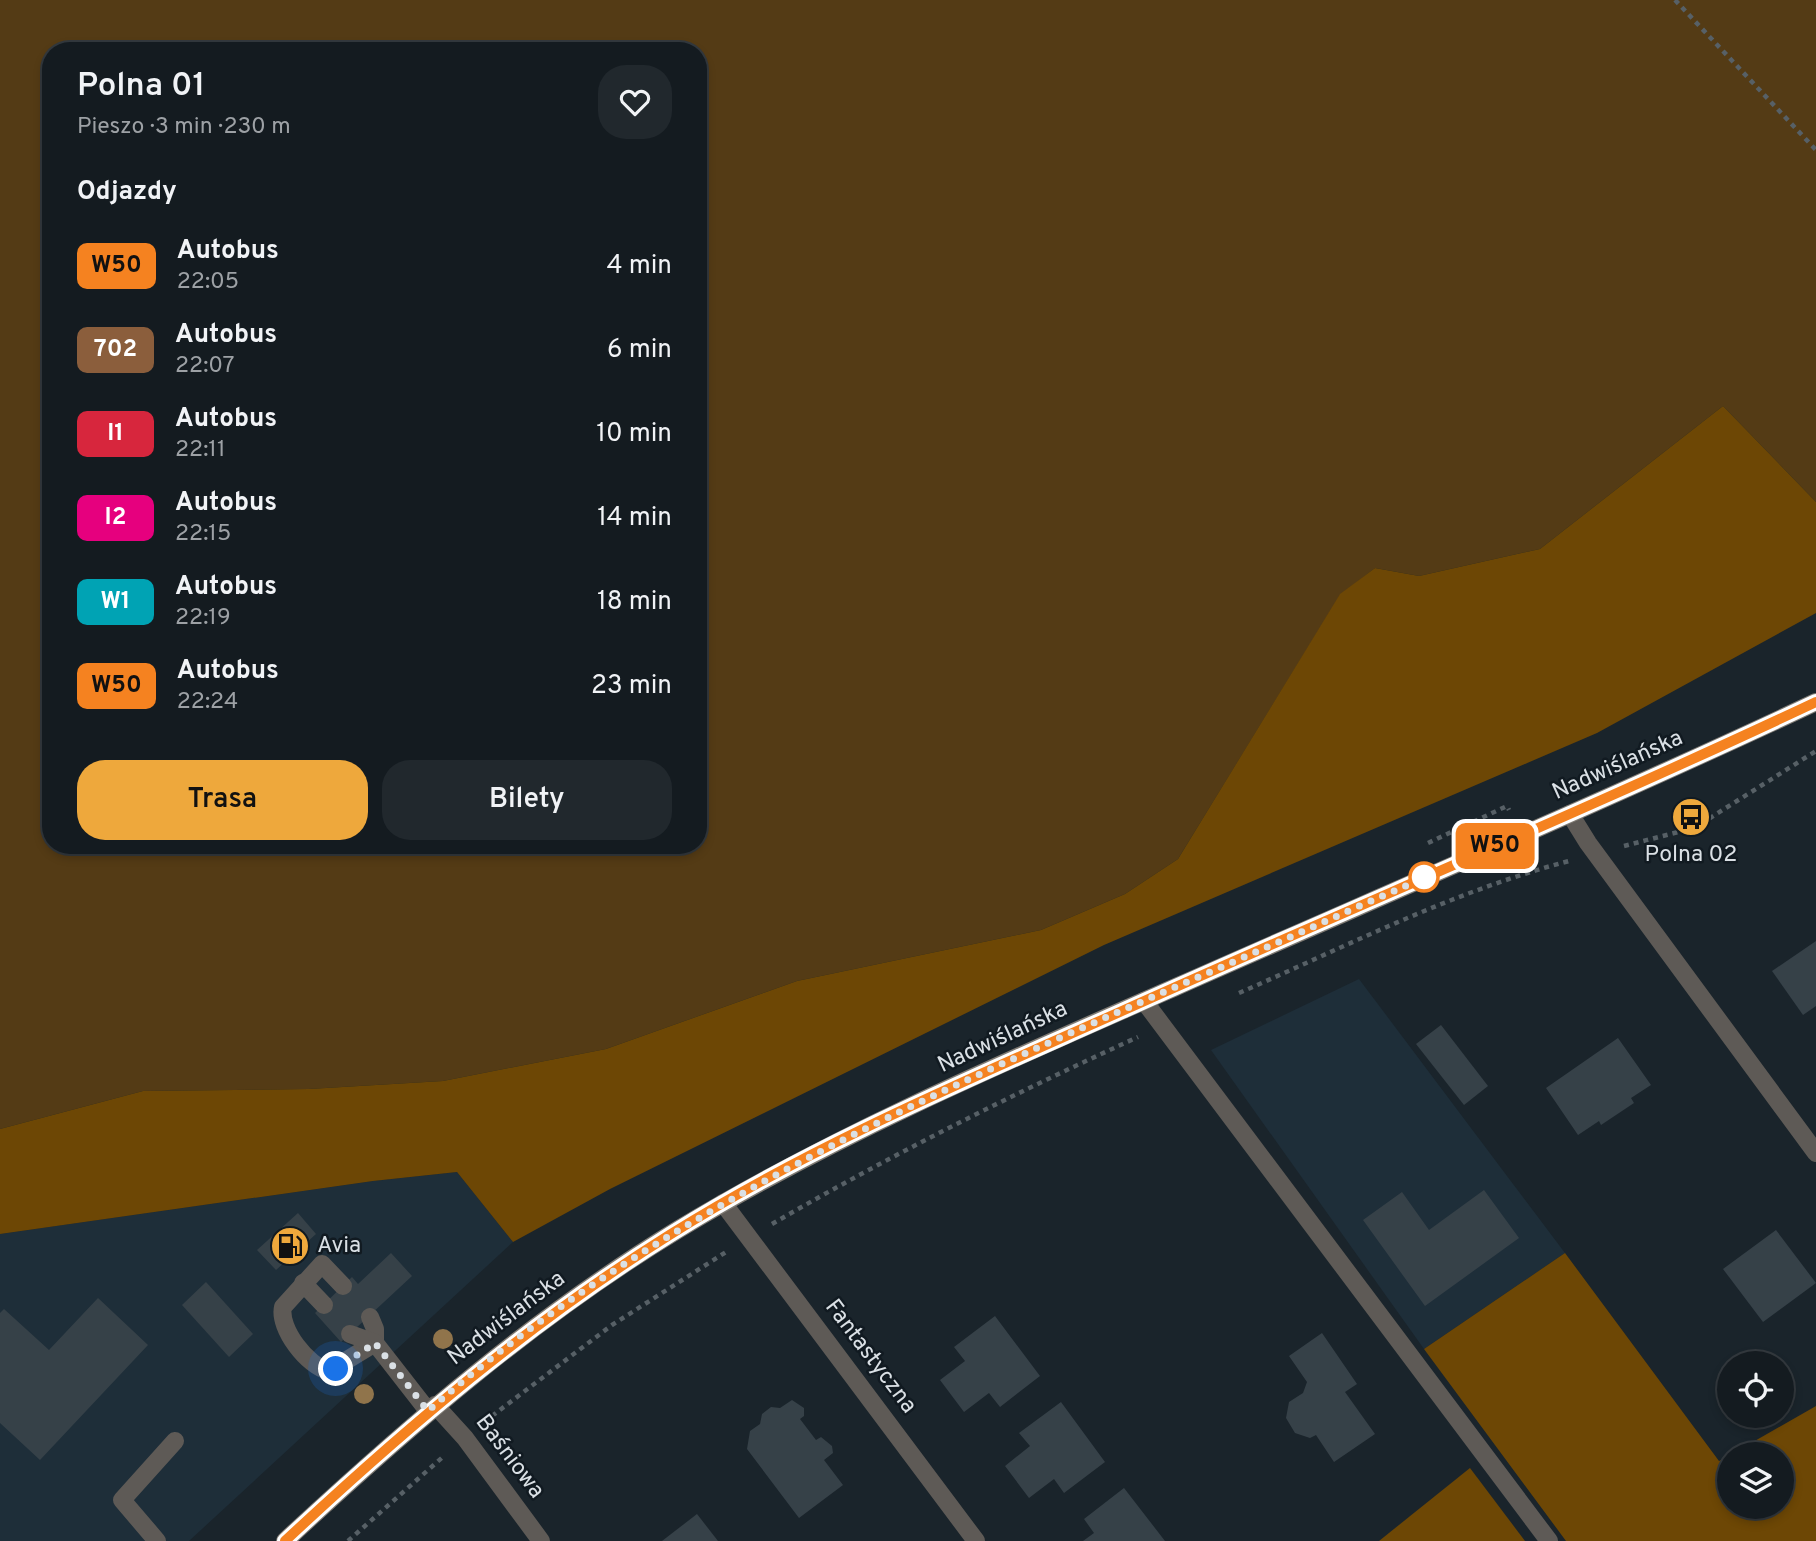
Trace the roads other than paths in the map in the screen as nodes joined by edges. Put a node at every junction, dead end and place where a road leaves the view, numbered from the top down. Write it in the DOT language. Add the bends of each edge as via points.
graph roads {
  1 [pos="1816,702"];
  2 [pos="1570,814"];
  3 [pos="1144,1001"];
  4 [pos="1816,1153"];
  5 [pos="723,1203"];
  6 [pos="303,1283"];
  7 [pos="343,1286"];
  8 [pos="324,1305"];
  9 [pos="370,1317"];
  10 [pos="350,1334"];
  11 [pos="375,1343"];
  12 [pos="432,1408"];
  13 [pos="175,1441"];
  14 [pos="157,1541"];
  15 [pos="285,1541"];
  16 [pos="541,1541"];
  17 [pos="976,1541"];
  18 [pos="1549,1541"];
  1 -- 2 [label="main road, Nadwiślańska"];
  2 -- 3 [label="main road, Nadwiślańska"];
  2 -- 4 [label="street"];
  3 -- 5 [label="main road, Nadwiślańska" via="865,1129"];
  3 -- 18 [label="street"];
  5 -- 12 [label="main road, Nadwiślańska" via="601,1280"];
  5 -- 17 [label="street, Fantastyczna"];
  6 -- 7 [label="street" via="323,1264"];
  6 -- 8 [label="street"];
  6 -- 11 [label="street" via="283,1307 282,1321 315,1366 336,1369"];
  9 -- 11 [label="street"];
  10 -- 11 [label="street"];
  11 -- 12 [label="street, Baśniowa"];
  12 -- 15 [label="main road, Nadwiślańska"];
  12 -- 16 [label="street, Baśniowa" via="465,1437"];
  13 -- 14 [label="street" via="122,1500"];
}
